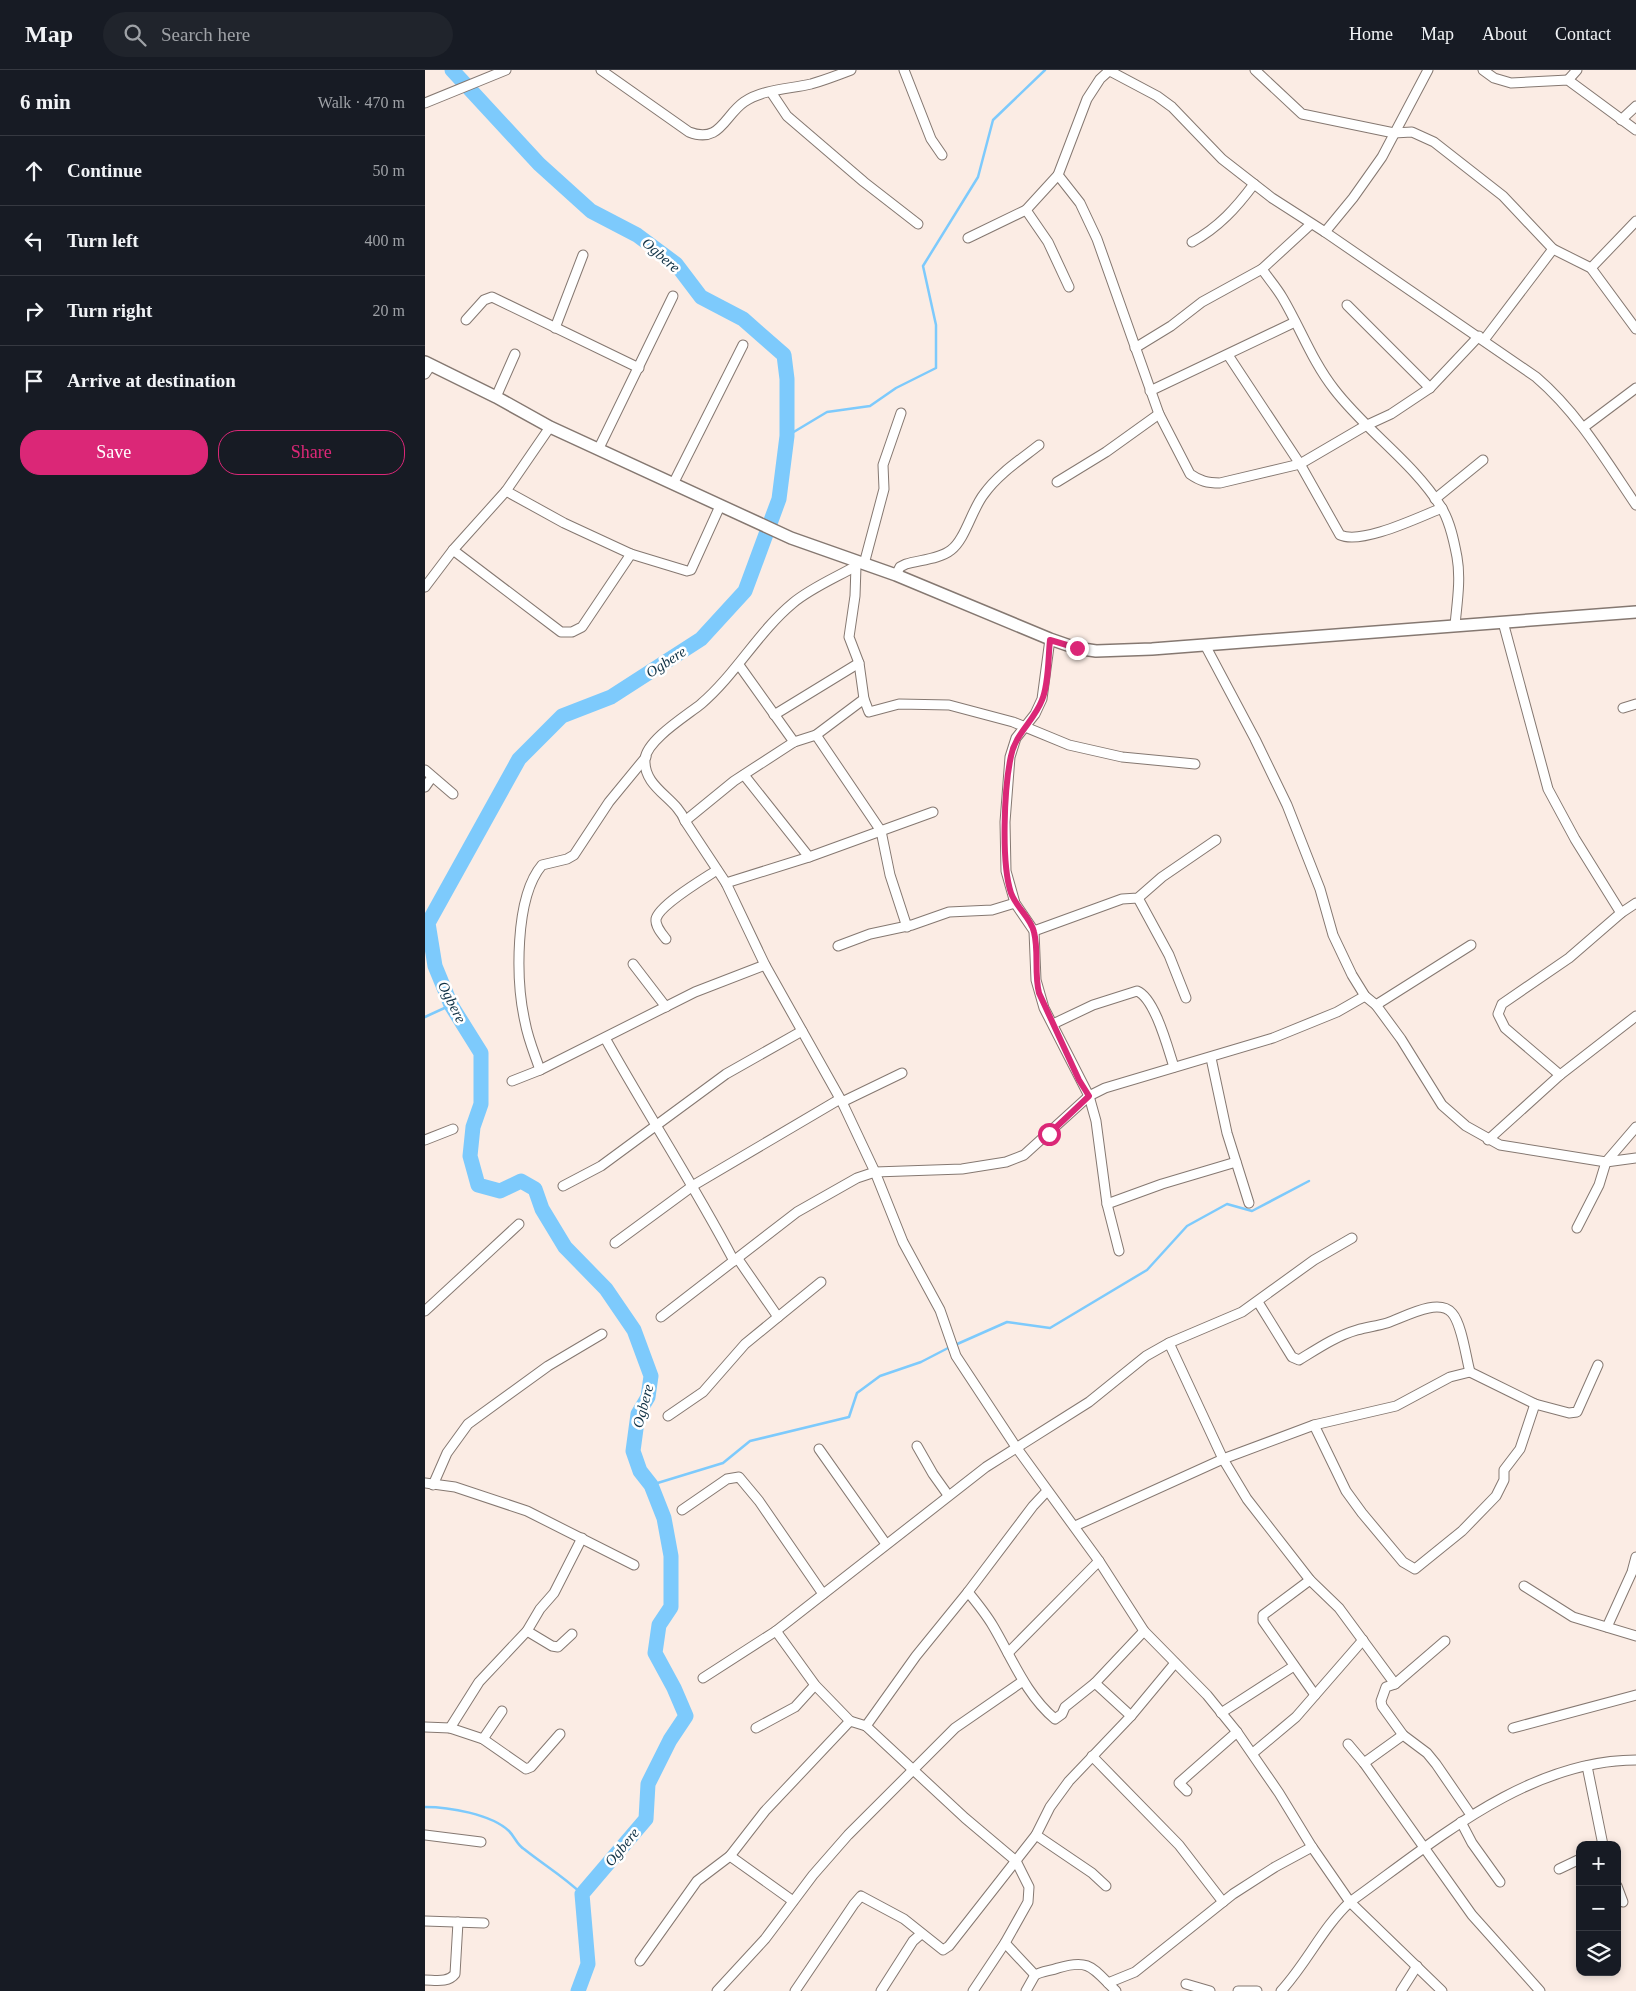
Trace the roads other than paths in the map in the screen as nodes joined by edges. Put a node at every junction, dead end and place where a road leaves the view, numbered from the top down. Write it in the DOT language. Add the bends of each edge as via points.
graph roads {
  1 [pos="506,70"];
  2 [pos="601,70"];
  3 [pos="851,70"];
  4 [pos="904,70"];
  5 [pos="1109,70"];
  6 [pos="1255,70"];
  7 [pos="1428,70"];
  8 [pos="1483,70"];
  9 [pos="1577,70"];
  10 [pos="1569,80"];
  11 [pos="771,92"];
  12 [pos="425,103"];
  13 [pos="1636,106"];
  14 [pos="1621,120"];
  15 [pos="1636,130"];
  16 [pos="1394,132"];
  17 [pos="942,155"];
  18 [pos="1058,175"];
  19 [pos="1254,184"];
  20 [pos="1025,210"];
  21 [pos="1636,221"];
  22 [pos="918,224"];
  23 [pos="1311,224"];
  24 [pos="1325,232"];
  25 [pos="968,238"];
  26 [pos="1192,242"];
  27 [pos="1553,249"];
  28 [pos="583,255"];
  29 [pos="1591,268"];
  30 [pos="1262,269"];
  31 [pos="1069,287"];
  32 [pos="673,296"];
  33 [pos="1347,305"];
  34 [pos="466,320"];
  35 [pos="1295,322"];
  36 [pos="555,328"];
  37 [pos="1636,329"];
  38 [pos="1481,338"];
  39 [pos="743,345"];
  40 [pos="1135,348"];
  41 [pos="515,354"];
  42 [pos="1228,355"];
  43 [pos="427,367"];
  44 [pos="639,368"];
  45 [pos="1430,388"];
  46 [pos="1636,388"];
  47 [pos="1150,391"];
  48 [pos="496,397"];
  49 [pos="901,412"];
  50 [pos="1159,414"];
  51 [pos="1365,426"];
  52 [pos="550,427"];
  53 [pos="1584,427"];
  54 [pos="1039,445"];
  55 [pos="599,448"];
  56 [pos="1483,460"];
  57 [pos="1300,464"];
  58 [pos="1057,482"];
  59 [pos="673,484"];
  60 [pos="505,491"];
  61 [pos="1435,499"];
  62 [pos="1636,505"];
  63 [pos="720,506"];
  64 [pos="1442,508"];
  65 [pos="453,550"];
  66 [pos="631,554"];
  67 [pos="859,564"];
  68 [pos="896,575"];
  69 [pos="425,587"];
  70 [pos="1636,612"];
  71 [pos="1503,622"];
  72 [pos="1455,625"];
  73 [pos="1050,640"];
  74 [pos="1205,645"];
  75 [pos="859,662"];
  76 [pos="739,665"];
  77 [pos="864,699"];
  78 [pos="1636,704"];
  79 [pos="1623,708"];
  80 [pos="774,715"];
  81 [pos="1025,727"];
  82 [pos="816,735"];
  83 [pos="795,742"];
  84 [pos="645,757"];
  85 [pos="1195,764"];
  86 [pos="425,770"];
  87 [pos="744,774"];
  88 [pos="432,777"];
  89 [pos="425,787"];
  90 [pos="453,794"];
  91 [pos="933,812"];
  92 [pos="685,821"];
  93 [pos="881,831"];
  94 [pos="1216,840"];
  95 [pos="809,857"];
  96 [pos="717,870"];
  97 [pos="726,883"];
  98 [pos="1138,898"];
  99 [pos="1636,902"];
  100 [pos="1015,903"];
  101 [pos="1621,913"];
  102 [pos="907,926"];
  103 [pos="1034,931"];
  104 [pos="666,939"];
  105 [pos="838,946"];
  106 [pos="1471,946"];
  107 [pos="633,964"];
  108 [pos="765,965"];
  109 [pos="1365,996"];
  110 [pos="1186,998"];
  111 [pos="1376,1005"];
  112 [pos="666,1007"];
  113 [pos="1636,1016"];
  114 [pos="1053,1024"];
  115 [pos="802,1031"];
  116 [pos="605,1038"];
  117 [pos="1211,1058"];
  118 [pos="1174,1067"];
  119 [pos="540,1070"];
  120 [pos="902,1072"];
  121 [pos="1559,1075"];
  122 [pos="512,1081"];
  123 [pos="1089,1096"];
  124 [pos="841,1101"];
  125 [pos="655,1127"];
  126 [pos="1636,1127"];
  127 [pos="453,1129"];
  128 [pos="425,1140"];
  129 [pos="1488,1140"];
  130 [pos="1636,1158"];
  131 [pos="1237,1162"];
  132 [pos="1606,1162"];
  133 [pos="875,1172"];
  134 [pos="693,1185"];
  135 [pos="563,1186"];
  136 [pos="1249,1203"];
  137 [pos="1107,1204"];
  138 [pos="519,1224"];
  139 [pos="1577,1228"];
  140 [pos="1352,1238"];
  141 [pos="615,1243"];
  142 [pos="1119,1251"];
  143 [pos="736,1260"];
  144 [pos="821,1282"];
  145 [pos="1258,1302"];
  146 [pos="425,1311"];
  147 [pos="661,1317"];
  148 [pos="778,1317"];
  149 [pos="601,1334"];
  150 [pos="1169,1343"];
  151 [pos="1598,1365"];
  152 [pos="1469,1372"];
  153 [pos="1535,1404"];
  154 [pos="668,1416"];
  155 [pos="1314,1425"];
  156 [pos="917,1446"];
  157 [pos="1016,1447"];
  158 [pos="819,1449"];
  159 [pos="1223,1459"];
  160 [pos="427,1484"];
  161 [pos="1047,1491"];
  162 [pos="948,1495"];
  163 [pos="682,1510"];
  164 [pos="1075,1526"];
  165 [pos="582,1538"];
  166 [pos="886,1544"];
  167 [pos="1636,1557"];
  168 [pos="1099,1560"];
  169 [pos="635,1565"];
  170 [pos="1634,1572"];
  171 [pos="1310,1580"];
  172 [pos="1524,1586"];
  173 [pos="968,1592"];
  174 [pos="823,1594"];
  175 [pos="1607,1627"];
  176 [pos="527,1631"];
  177 [pos="776,1631"];
  178 [pos="1144,1631"];
  179 [pos="572,1634"];
  180 [pos="1636,1636"];
  181 [pos="1363,1640"];
  182 [pos="1445,1641"];
  183 [pos="1008,1653"];
  184 [pos="1175,1663"];
  185 [pos="1294,1666"];
  186 [pos="703,1678"];
  187 [pos="1023,1681"];
  188 [pos="1095,1683"];
  189 [pos="1395,1684"];
  190 [pos="815,1685"];
  191 [pos="1315,1695"];
  192 [pos="1636,1696"];
  193 [pos="502,1711"];
  194 [pos="1221,1712"];
  195 [pos="1131,1716"];
  196 [pos="850,1721"];
  197 [pos="866,1726"];
  198 [pos="425,1727"];
  199 [pos="449,1728"];
  200 [pos="756,1728"];
  201 [pos="1513,1728"];
  202 [pos="1237,1732"];
  203 [pos="559,1734"];
  204 [pos="1403,1735"];
  205 [pos="483,1739"];
  206 [pos="1348,1744"];
  207 [pos="1253,1753"];
  208 [pos="1092,1756"];
  209 [pos="1636,1760"];
  210 [pos="1365,1763"];
  211 [pos="1587,1766"];
  212 [pos="913,1769"];
  213 [pos="1187,1791"];
  214 [pos="1471,1815"];
  215 [pos="1461,1822"];
  216 [pos="425,1835"];
  217 [pos="1036,1835"];
  218 [pos="1602,1841"];
  219 [pos="481,1842"];
  220 [pos="1312,1847"];
  221 [pos="1424,1849"];
  222 [pos="730,1856"];
  223 [pos="1016,1861"];
  224 [pos="1576,1861"];
  225 [pos="1559,1869"];
  226 [pos="1500,1882"];
  227 [pos="1106,1886"];
  228 [pos="1621,1897"];
  229 [pos="793,1901"];
  230 [pos="1223,1902"];
  231 [pos="1350,1902"];
  232 [pos="1623,1902"];
  233 [pos="425,1921"];
  234 [pos="458,1922"];
  235 [pos="484,1923"];
  236 [pos="921,1934"];
  237 [pos="1005,1944"];
  238 [pos="640,1961"];
  239 [pos="1417,1966"];
  240 [pos="1035,1975"];
  241 [pos="425,1980"];
  242 [pos="1108,1983"];
  243 [pos="1186,1984"];
  244 [pos="717,1991"];
  245 [pos="795,1991"];
  246 [pos="881,1991"];
  247 [pos="973,1991"];
  248 [pos="1026,1991"];
  249 [pos="1116,1991"];
  250 [pos="1210,1991"];
  251 [pos="1238,1991"];
  252 [pos="1257,1991"];
  253 [pos="1281,1991"];
  254 [pos="1401,1991"];
  255 [pos="1442,1991"];
  256 [pos="1540,1991"];
  1 -- 12 [label="street"];
  2 -- 11 [label="street" via="689,132 698,135 716,132 745,102"];
  3 -- 11 [label="street" via="811,84"];
  4 -- 17 [label="street" via="927,131"];
  5 -- 18 [label="street" via="1087,99"];
  5 -- 19 [label="street" via="1172,107 1223,159"];
  6 -- 16 [label="street" via="1302,114"];
  7 -- 16 [label="street"];
  8 -- 10 [label="street" via="1494,78 1511,83"];
  9 -- 10 [label="street"];
  10 -- 14 [label="street"];
  11 -- 22 [label="street" via="787,116"];
  13 -- 14 [label="street"];
  14 -- 15 [label="street"];
  16 -- 24 [label="street" via="1382,157"];
  16 -- 27 [label="street" via="1412,132 1453,155 1503,196"];
  18 -- 20 [label="street"];
  18 -- 40 [label="street" via="1080,203 1097,239"];
  19 -- 23 [label="street"];
  19 -- 26 [label="street" via="1226,218"];
  20 -- 25 [label="street"];
  20 -- 31 [label="street" via="1048,242"];
  21 -- 29 [label="street"];
  23 -- 24 [label="street"];
  23 -- 30 [label="street"];
  24 -- 38 [label="street"];
  27 -- 29 [label="street"];
  27 -- 38 [label="street"];
  28 -- 36 [label="street"];
  29 -- 37 [label="street"];
  30 -- 35 [label="street"];
  30 -- 40 [label="street" via="1202,302"];
  32 -- 44 [label="street"];
  33 -- 45 [label="street"];
  34 -- 36 [label="street" via="487,297 491,297"];
  35 -- 42 [label="street"];
  35 -- 51 [label="street" via="1333,388"];
  36 -- 44 [label="street"];
  38 -- 45 [label="street"];
  38 -- 53 [label="street" via="1551,390"];
  39 -- 59 [label="street"];
  40 -- 47 [label="street"];
  41 -- 48 [label="street"];
  42 -- 47 [label="street"];
  42 -- 57 [label="street"];
  43 -- 48 [label="main road"];
  44 -- 55 [label="street"];
  45 -- 51 [label="street" via="1391,414"];
  46 -- 53 [label="street"];
  47 -- 50 [label="street"];
  48 -- 52 [label="main road"];
  49 -- 67 [label="street" via="883,465 884,489"];
  50 -- 57 [label="street" via="1189,474 1198,480 1220,483"];
  50 -- 58 [label="street"];
  51 -- 57 [label="street"];
  51 -- 61 [label="street"];
  52 -- 55 [label="main road"];
  52 -- 60 [label="street"];
  53 -- 62 [label="street"];
  54 -- 68 [label="street" via="999,476 985,493 958,544 950,551 900,567"];
  55 -- 59 [label="main road"];
  56 -- 61 [label="street"];
  57 -- 64 [label="street" via="1340,535 1349,539"];
  59 -- 63 [label="main road"];
  60 -- 65 [label="street"];
  60 -- 66 [label="street"];
  61 -- 64 [label="street"];
  63 -- 66 [label="street" via="689,571"];
  63 -- 67 [label="main road"];
  64 -- 72 [label="street" via="1458,559"];
  65 -- 66 [label="street" via="561,632 572,632 582,627"];
  65 -- 69 [label="street"];
  67 -- 68 [label="main road"];
  67 -- 75 [label="street" via="849,637"];
  67 -- 76 [label="street" via="794,602 763,633"];
  68 -- 73 [label="main road"];
  70 -- 71 [label="main road"];
  71 -- 72 [label="main road"];
  71 -- 101 [label="street" via="1548,788"];
  72 -- 74 [label="main road"];
  73 -- 74 [label="main road" via="1096,651"];
  73 -- 81 [label="street" via="1045,692"];
  74 -- 109 [label="street" via="1287,805 1320,889 1333,934"];
  75 -- 77 [label="street"];
  75 -- 80 [label="street"];
  76 -- 80 [label="street"];
  76 -- 84 [label="street" via="712,694 654,742"];
  77 -- 81 [label="street" via="869,712 899,704 949,705"];
  77 -- 82 [label="street"];
  78 -- 79 [label="street"];
  80 -- 83 [label="street"];
  81 -- 85 [label="street" via="1069,745 1122,757"];
  81 -- 100 [label="street" via="1016,738 1010,757 1005,822 1006,871"];
  82 -- 83 [label="street"];
  82 -- 93 [label="street"];
  83 -- 87 [label="street"];
  84 -- 92 [label="street" via="648,776 682,813"];
  84 -- 119 [label="street" via="609,802 574,855 542,865 528,893 520,936 519,967 525,1025"];
  86 -- 88 [label="street"];
  87 -- 92 [label="street"];
  87 -- 95 [label="street"];
  88 -- 89 [label="street"];
  88 -- 90 [label="street"];
  91 -- 93 [label="street"];
  92 -- 96 [label="street"];
  93 -- 95 [label="street"];
  93 -- 102 [label="street" via="890,875"];
  94 -- 98 [label="street" via="1162,877"];
  95 -- 97 [label="street"];
  96 -- 97 [label="street"];
  96 -- 104 [label="street" via="659,913 656,919 658,927"];
  97 -- 108 [label="street"];
  98 -- 103 [label="street" via="1122,899"];
  98 -- 110 [label="street" via="1169,955"];
  99 -- 101 [label="street"];
  100 -- 102 [label="street" via="992,910 949,912"];
  100 -- 103 [label="street"];
  101 -- 121 [label="street" via="1569,958 1502,1004 1498,1014 1505,1028"];
  102 -- 105 [label="street" via="870,934"];
  103 -- 114 [label="street" via="1036,980"];
  106 -- 111 [label="street"];
  107 -- 112 [label="street"];
  108 -- 112 [label="street" via="720,981"];
  108 -- 115 [label="street"];
  109 -- 111 [label="street"];
  109 -- 117 [label="street" via="1308,1025"];
  111 -- 129 [label="street" via="1442,1105 1451,1115"];
  112 -- 116 [label="street"];
  113 -- 121 [label="street"];
  114 -- 118 [label="street" via="1093,1005 1137,991 1147,1000 1158,1021"];
  114 -- 123 [label="street"];
  115 -- 124 [label="street"];
  115 -- 125 [label="street" via="706,1086"];
  116 -- 119 [label="street"];
  116 -- 125 [label="street"];
  117 -- 118 [label="street"];
  117 -- 131 [label="street" via="1227,1133"];
  118 -- 123 [label="street" via="1124,1081"];
  119 -- 122 [label="street"];
  120 -- 124 [label="street"];
  121 -- 129 [label="street"];
  123 -- 133 [label="street" via="1024,1155 1006,1162 962,1169"];
  123 -- 137 [label="street" via="1096,1121"];
  124 -- 133 [label="street"];
  124 -- 134 [label="street"];
  125 -- 134 [label="street"];
  125 -- 135 [label="street" via="601,1166"];
  126 -- 132 [label="street"];
  127 -- 128 [label="street"];
  129 -- 132 [label="street" via="1511,1148"];
  130 -- 132 [label="street"];
  131 -- 136 [label="street"];
  131 -- 137 [label="street"];
  132 -- 139 [label="street" via="1599,1185"];
  133 -- 143 [label="street" via="857,1178 797,1212"];
  133 -- 157 [label="street" via="903,1242 940,1310 956,1356"];
  134 -- 141 [label="street"];
  134 -- 143 [label="street"];
  137 -- 142 [label="street"];
  138 -- 146 [label="street"];
  140 -- 145 [label="street" via="1314,1260"];
  143 -- 147 [label="street"];
  143 -- 148 [label="street"];
  144 -- 148 [label="street"];
  145 -- 150 [label="street"];
  145 -- 152 [label="street" via="1292,1357 1299,1360 1357,1330 1389,1323 1429,1308 1442,1308 1451,1312 1456,1320"];
  148 -- 154 [label="street" via="745,1344 703,1392"];
  149 -- 160 [label="street" via="548,1366 468,1424"];
  150 -- 157 [label="street" via="1146,1356 1089,1402"];
  150 -- 159 [label="street"];
  151 -- 153 [label="street" via="1577,1412"];
  152 -- 153 [label="street"];
  152 -- 155 [label="street" via="1450,1377 1387,1409"];
  153 -- 155 [label="street" via="1520,1449 1504,1470 1504,1480 1496,1496 1462,1531 1415,1569 1403,1562 1346,1491"];
  155 -- 159 [label="street"];
  156 -- 162 [label="street"];
  157 -- 161 [label="street"];
  157 -- 162 [label="street"];
  158 -- 166 [label="street"];
  159 -- 164 [label="street"];
  159 -- 171 [label="street" via="1247,1499"];
  160 -- 165 [label="street" via="455,1487 527,1511"];
  161 -- 164 [label="street"];
  161 -- 173 [label="street"];
  162 -- 166 [label="street"];
  163 -- 174 [label="street" via="727,1479 739,1477"];
  164 -- 168 [label="street"];
  165 -- 169 [label="street"];
  165 -- 176 [label="street" via="554,1592"];
  166 -- 174 [label="street"];
  167 -- 170 [label="street"];
  168 -- 178 [label="street"];
  168 -- 183 [label="street"];
  170 -- 175 [label="street"];
  171 -- 181 [label="street" via="1339,1608"];
  171 -- 185 [label="street" via="1263,1615 1265,1624"];
  172 -- 175 [label="street" via="1573,1617"];
  173 -- 183 [label="street" via="992,1624"];
  173 -- 197 [label="street" via="916,1656"];
  174 -- 177 [label="street"];
  175 -- 180 [label="street"];
  176 -- 179 [label="street" via="558,1647"];
  176 -- 199 [label="street" via="479,1682"];
  177 -- 186 [label="street"];
  177 -- 190 [label="street"];
  178 -- 184 [label="street"];
  178 -- 188 [label="street"];
  181 -- 189 [label="street"];
  181 -- 191 [label="street"];
  182 -- 189 [label="street"];
  183 -- 187 [label="street"];
  184 -- 194 [label="street"];
  184 -- 195 [label="street"];
  185 -- 191 [label="street"];
  185 -- 194 [label="street"];
  187 -- 188 [label="street" via="1055,1719 1065,1706"];
  187 -- 212 [label="street" via="955,1728"];
  188 -- 195 [label="street"];
  189 -- 204 [label="street" via="1386,1688 1381,1701"];
  190 -- 196 [label="street"];
  190 -- 200 [label="street" via="795,1706"];
  191 -- 207 [label="street"];
  192 -- 201 [label="street"];
  193 -- 205 [label="street"];
  194 -- 202 [label="street"];
  195 -- 208 [label="street"];
  196 -- 197 [label="street"];
  196 -- 222 [label="street" via="790,1783"];
  197 -- 212 [label="street"];
  198 -- 199 [label="street"];
  199 -- 205 [label="street"];
  202 -- 207 [label="street"];
  202 -- 213 [label="street" via="1179,1783"];
  203 -- 205 [label="street" via="526,1769"];
  204 -- 210 [label="street"];
  204 -- 214 [label="street" via="1431,1759"];
  206 -- 210 [label="street"];
  207 -- 220 [label="street"];
  208 -- 217 [label="street" via="1050,1807"];
  208 -- 230 [label="street" via="1179,1844"];
  209 -- 211 [label="street"];
  210 -- 221 [label="street"];
  211 -- 214 [label="street" via="1503,1796"];
  211 -- 218 [label="street"];
  212 -- 223 [label="street"];
  212 -- 229 [label="street" via="847,1835"];
  214 -- 215 [label="street"];
  215 -- 221 [label="street"];
  215 -- 226 [label="street" via="1471,1843"];
  216 -- 219 [label="street"];
  217 -- 223 [label="street"];
  217 -- 227 [label="street"];
  220 -- 230 [label="street"];
  220 -- 231 [label="street"];
  221 -- 231 [label="street"];
  221 -- 256 [label="street" via="1472,1915"];
  222 -- 229 [label="street"];
  222 -- 238 [label="street" via="697,1881"];
  223 -- 236 [label="street" via="949,1946 943,1950"];
  223 -- 237 [label="street" via="1030,1895"];
  224 -- 225 [label="street"];
  228 -- 232 [label="street"];
  229 -- 244 [label="street" via="765,1939"];
  230 -- 242 [label="street" via="1135,1972"];
  231 -- 239 [label="street"];
  231 -- 253 [label="street" via="1333,1919 1296,1975"];
  233 -- 234 [label="street"];
  234 -- 235 [label="street"];
  234 -- 241 [label="street" via="455,1974 444,1980"];
  236 -- 245 [label="street" via="904,1919 861,1896"];
  236 -- 246 [label="street" via="913,1941"];
  237 -- 240 [label="street"];
  237 -- 247 [label="street"];
  239 -- 254 [label="street"];
  239 -- 255 [label="street"];
  240 -- 242 [label="street" via="1081,1963 1091,1966"];
  240 -- 248 [label="street"];
  242 -- 249 [label="street"];
  243 -- 250 [label="street"];
  251 -- 252 [label="street"];
}
